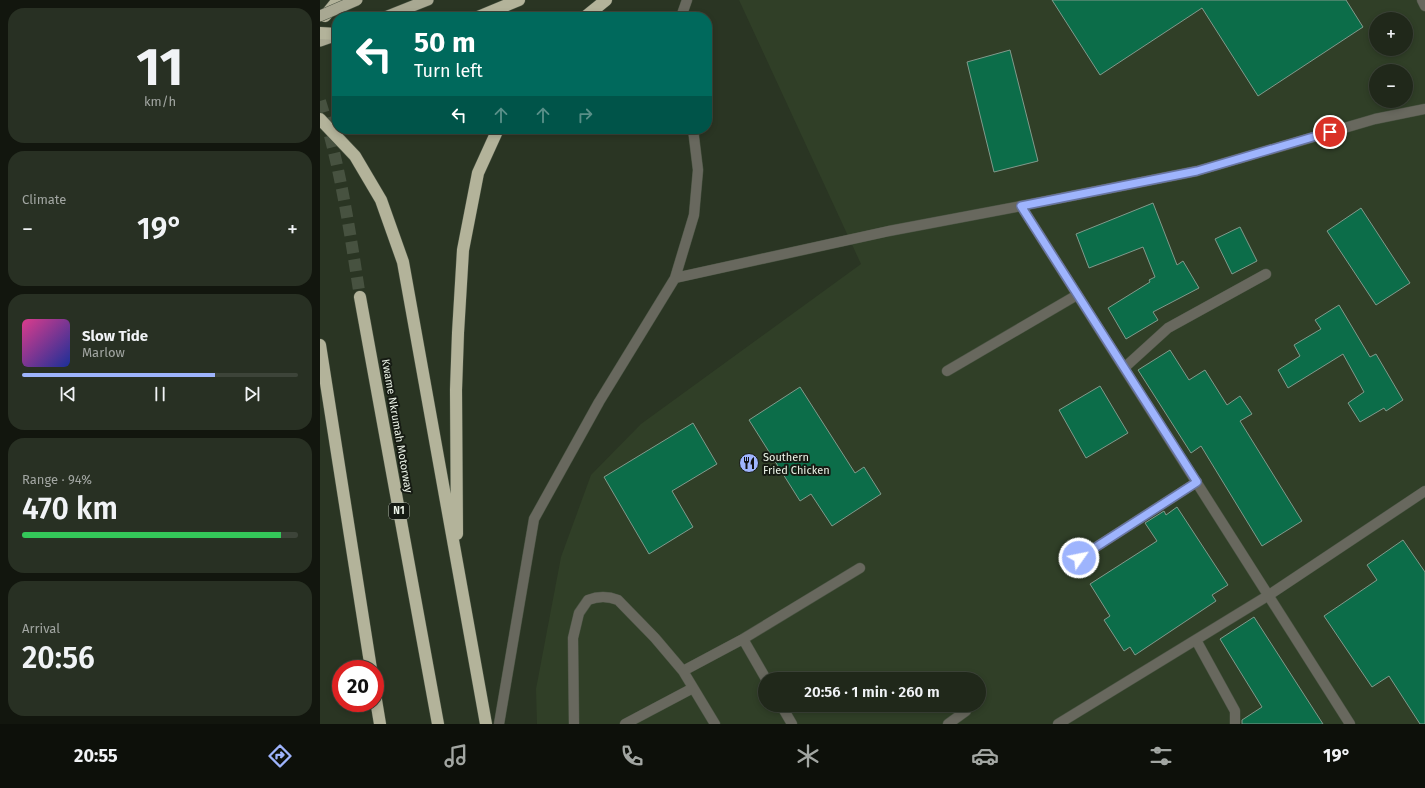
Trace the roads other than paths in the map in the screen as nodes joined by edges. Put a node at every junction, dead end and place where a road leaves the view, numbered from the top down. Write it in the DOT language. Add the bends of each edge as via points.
graph roads {
  1 [pos="338,0"];
  2 [pos="357,0"];
  3 [pos="428,0"];
  4 [pos="519,0"];
  5 [pos="606,0"];
  6 [pos="687,0"];
  7 [pos="1422,0"];
  8 [pos="1425,6"];
  9 [pos="398,12"];
  10 [pos="490,12"];
  11 [pos="591,12"];
  12 [pos="683,12"];
  13 [pos="320,16"];
  14 [pos="320,21"];
  15 [pos="320,33"];
  16 [pos="332,34"];
  17 [pos="332,37"];
  18 [pos="320,41"];
  19 [pos="1425,108"];
  20 [pos="320,119"];
  21 [pos="332,132"];
  22 [pos="334,134"];
  23 [pos="496,134"];
  24 [pos="694,134"];
  25 [pos="1021,206"];
  26 [pos="1266,274"];
  27 [pos="675,278"];
  28 [pos="1077,295"];
  29 [pos="360,297"];
  30 [pos="320,345"];
  31 [pos="1124,368"];
  32 [pos="947,371"];
  33 [pos="1197,482"];
  34 [pos="1425,491"];
  35 [pos="1079,558"];
  36 [pos="860,568"];
  37 [pos="458,569"];
  38 [pos="1269,595"];
  39 [pos="743,640"];
  40 [pos="1196,640"];
  41 [pos="370,660"];
  42 [pos="683,671"];
  43 [pos="762,672"];
  44 [pos="693,688"];
  45 [pos="378,712"];
  46 [pos="785,712"];
  47 [pos="966,712"];
  48 [pos="380,724"];
  49 [pos="438,724"];
  50 [pos="486,724"];
  51 [pos="499,724"];
  52 [pos="574,724"];
  53 [pos="625,724"];
  54 [pos="715,724"];
  55 [pos="792,724"];
  56 [pos="948,724"];
  57 [pos="1058,724"];
  58 [pos="1235,724"];
  59 [pos="1350,724"];
  1 -- 14 [label="highway"];
  2 -- 13 [label="highway, bridge"];
  3 -- 9 [label="highway"];
  4 -- 10 [label="highway"];
  5 -- 11 [label="highway"];
  6 -- 12 [label="street"];
  7 -- 8 [label="street"];
  15 -- 16 [label="highway"];
  17 -- 18 [label="highway"];
  19 -- 25 [label="street" via="1375,119 1197,171"];
  20 -- 21 [label="highway"];
  22 -- 37 [label="highway" via="355,156 381,200 403,262"];
  23 -- 37 [label="highway" via="478,174 463,250 456,390"];
  24 -- 27 [label="street" via="698,170 694,214"];
  25 -- 27 [label="street" via="889,231"];
  25 -- 28 [label="street"];
  26 -- 31 [label="street" via="1168,328"];
  27 -- 51 [label="street" via="599,402 534,520"];
  28 -- 31 [label="street"];
  28 -- 32 [label="street"];
  29 -- 49 [label="highway, Kwame Nkrumah Motorway / N1"];
  30 -- 41 [label="highway"];
  31 -- 33 [label="street"];
  33 -- 35 [label="street"];
  33 -- 38 [label="street"];
  34 -- 38 [label="street"];
  36 -- 39 [label="street"];
  37 -- 50 [label="highway"];
  38 -- 40 [label="street"];
  38 -- 59 [label="street"];
  39 -- 42 [label="street"];
  39 -- 43 [label="street"];
  40 -- 57 [label="street"];
  40 -- 58 [label="street" via="1234,711"];
  42 -- 44 [label="street"];
  42 -- 52 [label="street" via="618,600 600,597 588,600 579,613 572,638"];
  44 -- 53 [label="street"];
  44 -- 54 [label="street"];
  45 -- 48 [label="highway"];
  46 -- 55 [label="street"];
  47 -- 56 [label="street"];
}
